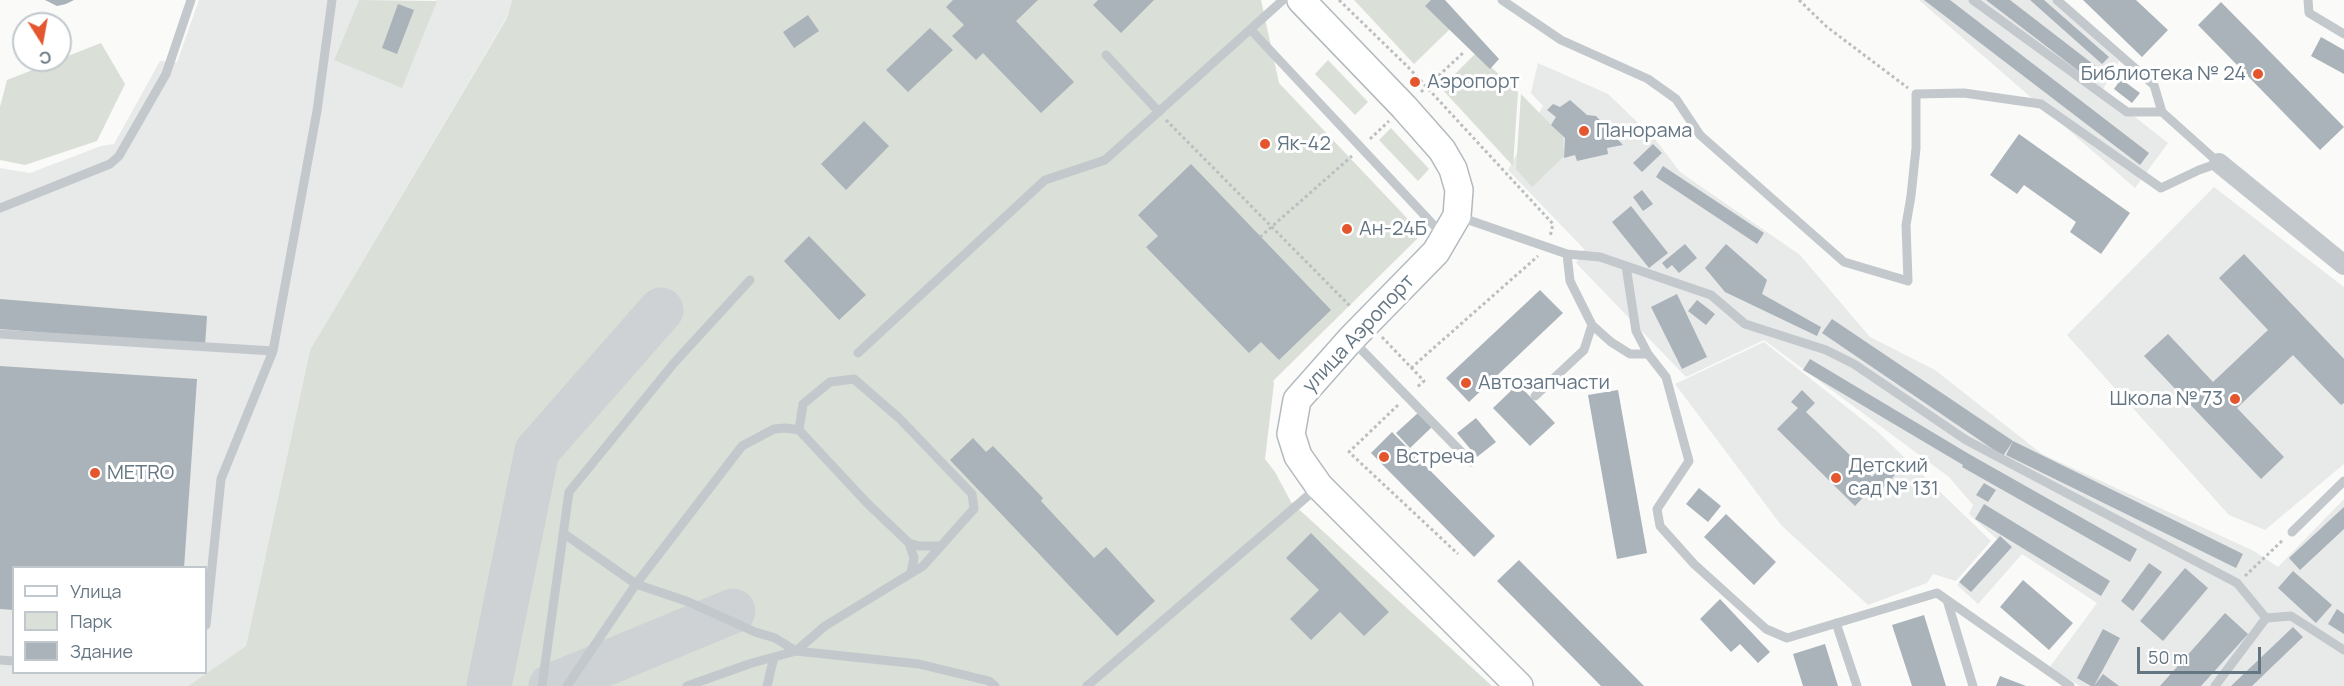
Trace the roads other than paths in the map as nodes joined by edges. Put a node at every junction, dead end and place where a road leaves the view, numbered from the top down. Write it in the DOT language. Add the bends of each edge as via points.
graph roads {
  1 [pos="191,0"];
  2 [pos="332,0"];
  3 [pos="1283,0"];
  4 [pos="1301,0"];
  5 [pos="1502,0"];
  6 [pos="1973,0"];
  7 [pos="2057,0"];
  8 [pos="2308,0"];
  9 [pos="1251,30"];
  10 [pos="2344,34"];
  11 [pos="1106,55"];
  12 [pos="1159,112"];
  13 [pos="2162,112"];
  14 [pos="2219,164"];
  15 [pos="0,208"];
  16 [pos="1451,227"];
  17 [pos="1567,254"];
  18 [pos="2344,265"];
  19 [pos="1626,266"];
  20 [pos="750,280"];
  21 [pos="1592,325"];
  22 [pos="1360,331"];
  23 [pos="0,334"];
  24 [pos="273,351"];
  25 [pos="858,353"];
  26 [pos="1648,354"];
  27 [pos="1536,396"];
  28 [pos="799,430"];
  29 [pos="1472,462"];
  30 [pos="2344,481"];
  31 [pos="1319,486"];
  32 [pos="2292,532"];
  33 [pos="563,533"];
  34 [pos="909,543"];
  35 [pos="941,546"];
  36 [pos="911,573"];
  37 [pos="636,584"];
  38 [pos="1947,600"];
  39 [pos="207,615"];
  40 [pos="2266,618"];
  41 [pos="1836,623"];
  42 [pos="2344,650"];
  43 [pos="796,651"];
  44 [pos="774,657"];
  45 [pos="542,686"];
  46 [pos="567,686"];
  47 [pos="687,686"];
  48 [pos="767,686"];
  49 [pos="995,686"];
  50 [pos="1087,686"];
  51 [pos="1519,686"];
  52 [pos="1857,686"];
  53 [pos="1973,686"];
  54 [pos="2070,686"];
  55 [pos="2215,686"];
  1 -- 15 [label="lane" via="166,74 119,156 110,164"];
  2 -- 24 [label="lane" via="317,111"];
  3 -- 9 [label="lane"];
  4 -- 16 [label="main road" via="1442,150 1459,189"];
  5 -- 14 [label="lane" via="1561,40 1648,79 1676,99 1700,135 1844,262 1908,281 1906,225 1916,148 1917,94 1964,93 2041,104 2161,188"];
  6 -- 13 [label="lane" via="2127,112"];
  7 -- 13 [label="lane" via="2154,85"];
  8 -- 10 [label="lane" via="2309,13"];
  9 -- 12 [label="lane"];
  9 -- 16 [label="lane"];
  11 -- 12 [label="lane"];
  12 -- 25 [label="lane" via="1105,160 1045,180"];
  13 -- 14 [label="lane"];
  14 -- 18 [label="street"];
  16 -- 17 [label="lane"];
  16 -- 22 [label="main road, улица Аэропорт" via="1436,252"];
  17 -- 19 [label="lane" via="1600,257"];
  17 -- 21 [label="lane" via="1570,282"];
  19 -- 26 [label="lane" via="1636,331"];
  19 -- 40 [label="lane" via="1711,295 1745,324 1826,350 1854,364 1966,440 2237,583"];
  20 -- 33 [label="lane" via="674,363 569,492"];
  21 -- 26 [label="lane" via="1630,354"];
  21 -- 27 [label="lane" via="1584,350"];
  22 -- 29 [label="lane" via="1407,397"];
  22 -- 31 [label="main road, улица Аэропорт" via="1297,400 1291,434 1298,456"];
  23 -- 24 [label="lane"];
  24 -- 39 [label="lane" via="220,479"];
  26 -- 41 [label="lane" via="1666,376 1689,461 1657,509 1660,526 1694,564 1766,629 1787,638"];
  28 -- 34 [label="lane"];
  28 -- 35 [label="lane" via="803,404 830,382 855,379 899,418 972,494 974,509"];
  28 -- 37 [label="lane" via="774,429 742,446"];
  30 -- 32 [label="lane"];
  31 -- 50 [label="lane"];
  31 -- 51 [label="main road, улица Аэропорт"];
  33 -- 37 [label="lane"];
  33 -- 45 [label="lane"];
  34 -- 35 [label="lane"];
  34 -- 36 [label="lane" via="914,558"];
  35 -- 36 [label="lane"];
  36 -- 43 [label="lane" via="825,626"];
  37 -- 43 [label="lane" via="776,638"];
  37 -- 46 [label="lane"];
  38 -- 41 [label="lane" via="1937,593"];
  38 -- 53 [label="lane"];
  38 -- 54 [label="lane"];
  40 -- 42 [label="lane" via="2291,616"];
  40 -- 55 [label="lane"];
  41 -- 52 [label="lane"];
  43 -- 44 [label="lane"];
  43 -- 49 [label="lane" via="919,664 989,681"];
  44 -- 47 [label="lane"];
  44 -- 48 [label="lane"];
}
